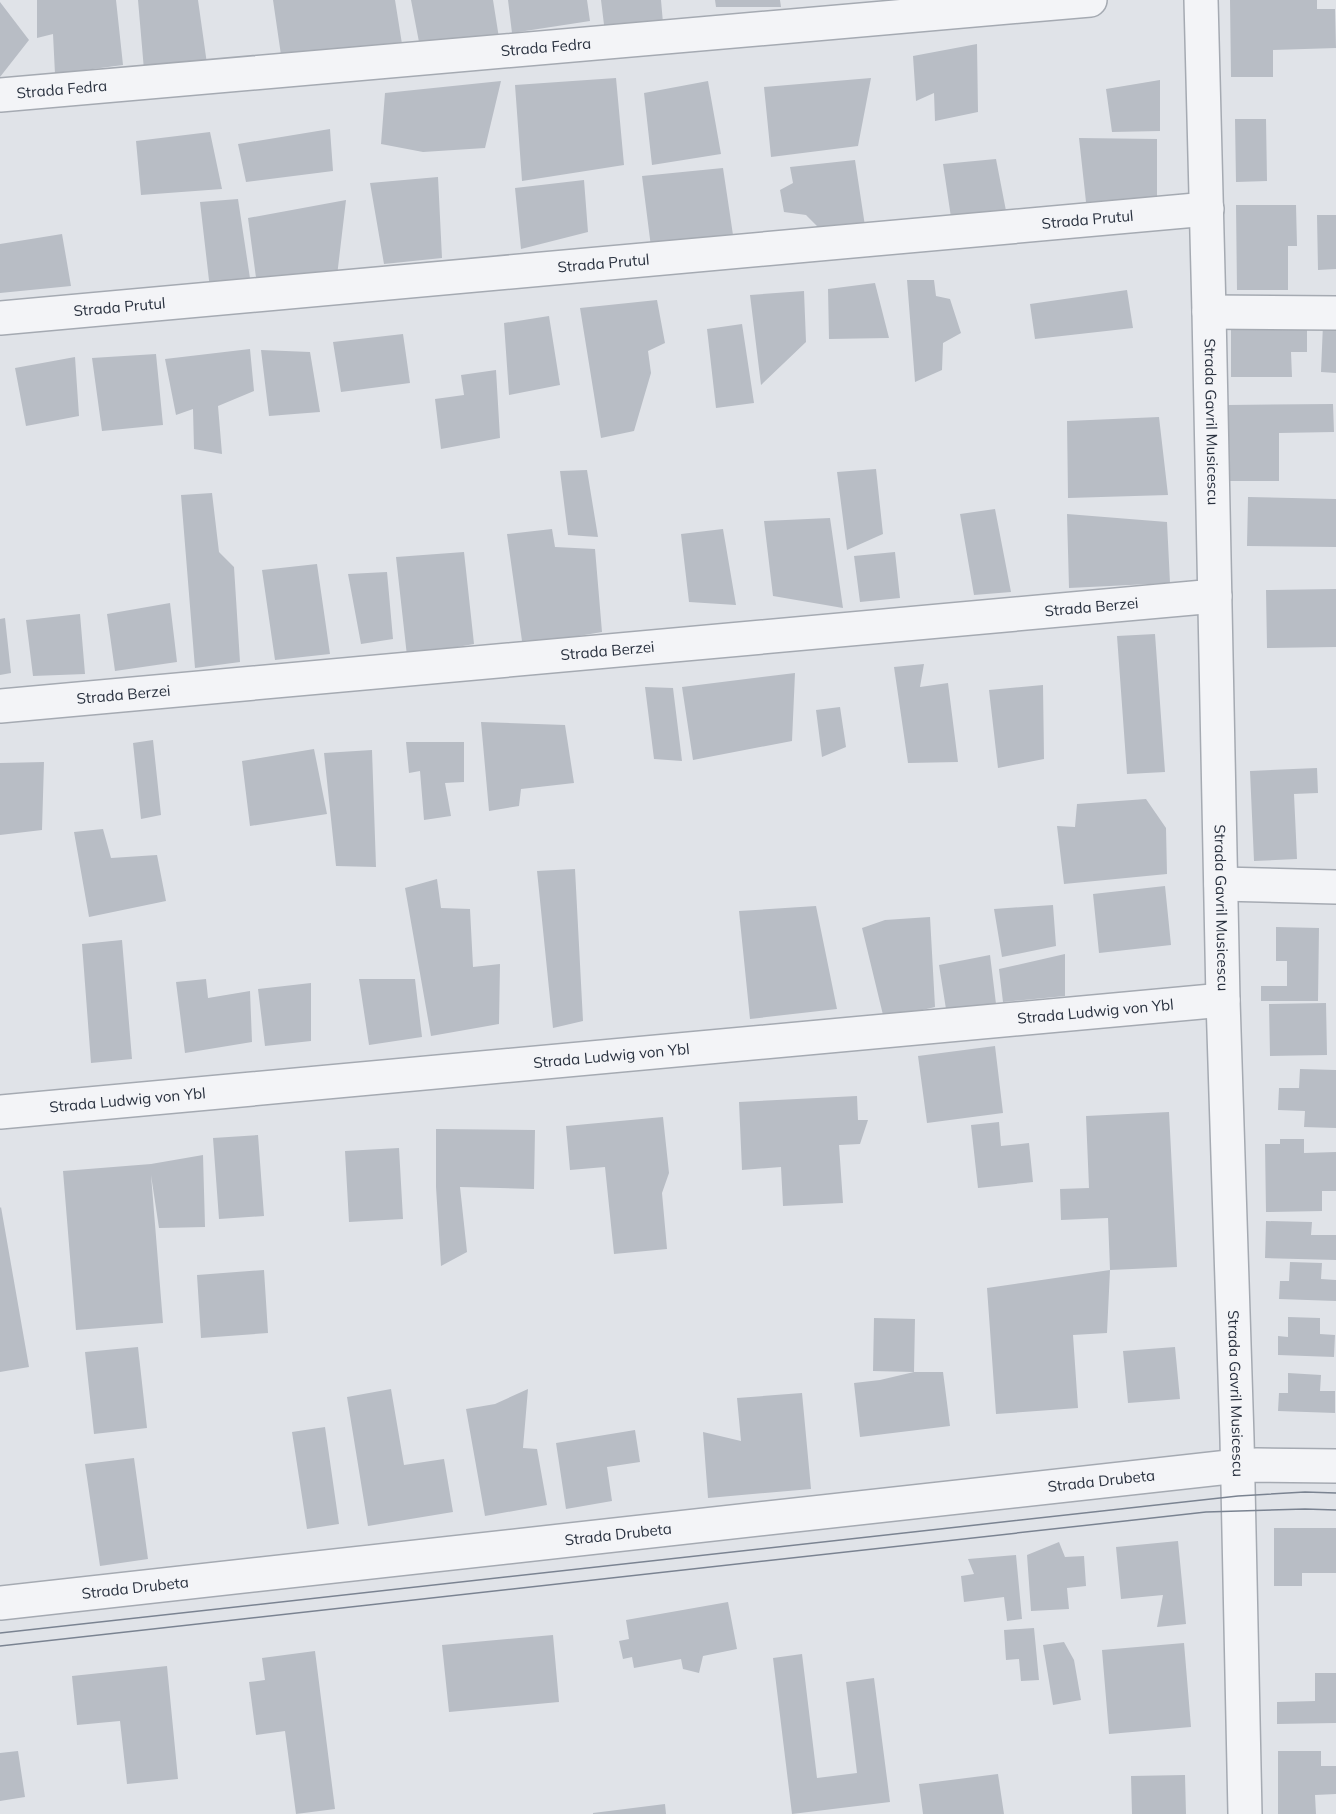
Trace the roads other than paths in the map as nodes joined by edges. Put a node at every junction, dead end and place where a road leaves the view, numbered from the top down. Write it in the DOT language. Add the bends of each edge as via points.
graph roads {
  1 [pos="1090,0"];
  2 [pos="1201,0"];
  3 [pos="0,95"];
  4 [pos="1207,209"];
  5 [pos="1209,312"];
  6 [pos="1336,313"];
  7 [pos="0,318"];
  8 [pos="1215,596"];
  9 [pos="0,706"];
  10 [pos="1221,884"];
  11 [pos="1336,886"];
  12 [pos="1223,1000"];
  13 [pos="0,1112"];
  14 [pos="1336,1466"];
  15 [pos="1238,1467"];
  16 [pos="0,1603"];
  17 [pos="1245,1814"];
  1 -- 3 [label="street, Strada Fedra"];
  2 -- 4 [label="street, Strada Gavril Musicescu"];
  4 -- 5 [label="street, Strada Gavril Musicescu"];
  4 -- 7 [label="street, Strada Prutul"];
  5 -- 6 [label="street"];
  5 -- 8 [label="street, Strada Gavril Musicescu"];
  8 -- 9 [label="street, Strada Berzei"];
  8 -- 10 [label="street, Strada Gavril Musicescu"];
  10 -- 11 [label="street"];
  10 -- 12 [label="street, Strada Gavril Musicescu"];
  12 -- 13 [label="street, Strada Ludwig von Ybl"];
  12 -- 15 [label="street, Strada Gavril Musicescu"];
  14 -- 15 [label="street, Strada Drubeta"];
  15 -- 16 [label="street, Strada Drubeta"];
  15 -- 17 [label="street, Strada Gavril Musicescu"];
}
